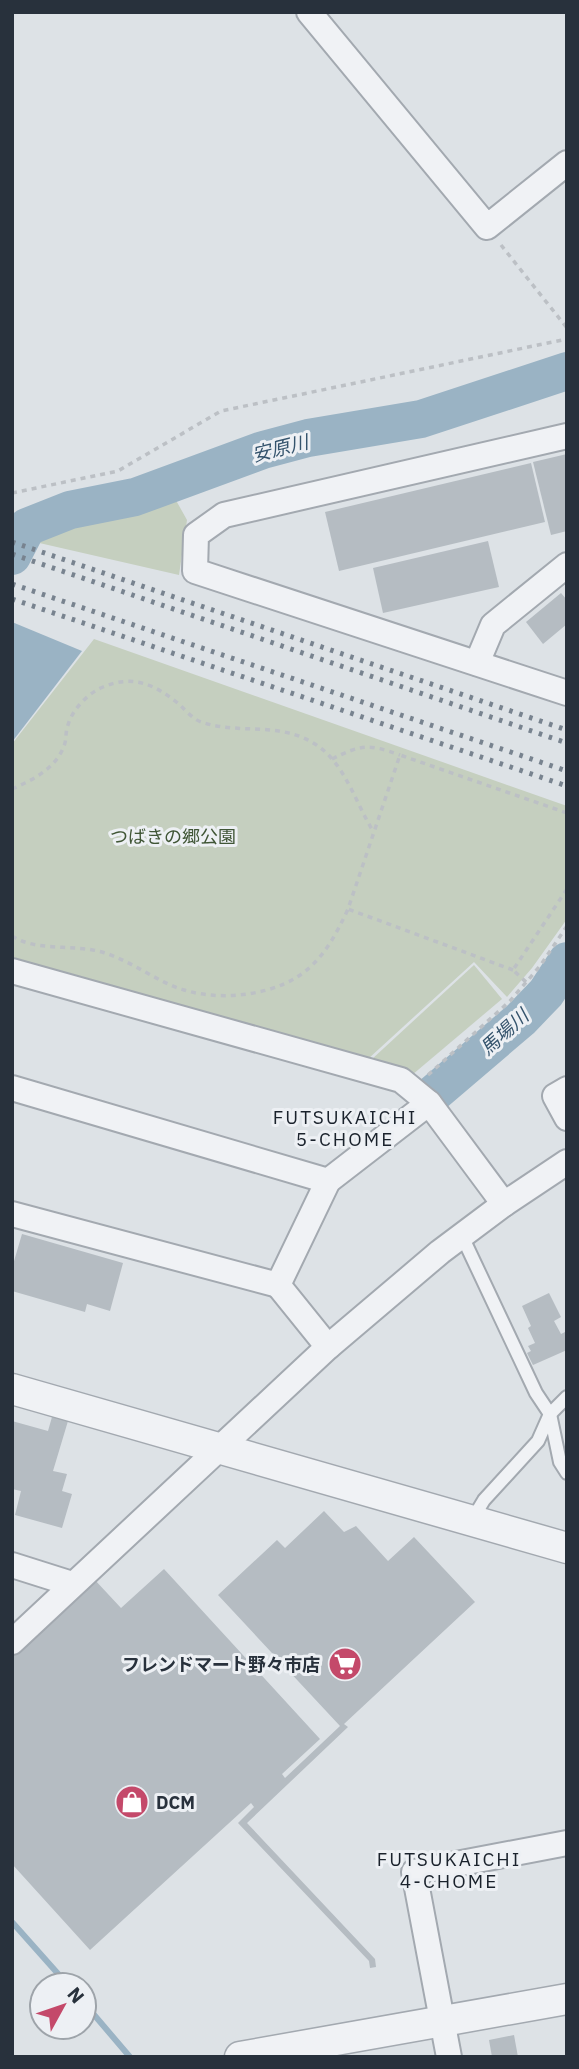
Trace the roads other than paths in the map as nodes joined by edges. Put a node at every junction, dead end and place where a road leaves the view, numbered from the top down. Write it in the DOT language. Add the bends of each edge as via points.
graph roads {
  1 [pos="309,12"];
  2 [pos="567,163"];
  3 [pos="567,436"];
  4 [pos="567,565"];
  5 [pos="477,663"];
  6 [pos="567,693"];
  7 [pos="12,971"];
  8 [pos="12,1087"];
  9 [pos="567,1088"];
  10 [pos="420,1096"];
  11 [pos="567,1118"];
  12 [pos="567,1162"];
  13 [pos="328,1181"];
  14 [pos="504,1204"];
  15 [pos="12,1214"];
  16 [pos="462,1236"];
  17 [pos="278,1285"];
  18 [pos="328,1347"];
  19 [pos="12,1389"];
  20 [pos="567,1397"];
  21 [pos="550,1414"];
  22 [pos="219,1449"];
  23 [pos="567,1473"];
  24 [pos="472,1521"];
  25 [pos="567,1548"];
  26 [pos="12,1565"];
  27 [pos="72,1584"];
  28 [pos="12,1642"];
  29 [pos="567,1843"];
  30 [pos="567,1999"];
  31 [pos="442,2020"];
  32 [pos="240,2057"];
  33 [pos="449,2057"];
  1 -- 2 [label="street" via="487,227"];
  3 -- 5 [label="street" via="224,515 196,535 195,570"];
  4 -- 5 [label="street" via="493,625"];
  5 -- 6 [label="street"];
  7 -- 10 [label="street" via="401,1080"];
  8 -- 13 [label="street"];
  9 -- 11 [label="street" via="555,1096"];
  10 -- 13 [label="street"];
  10 -- 14 [label="street"];
  12 -- 14 [label="street"];
  13 -- 17 [label="street"];
  14 -- 16 [label="street"];
  15 -- 17 [label="street"];
  16 -- 18 [label="street"];
  16 -- 21 [label="lane"];
  17 -- 18 [label="street"];
  18 -- 22 [label="street"];
  19 -- 22 [label="street"];
  20 -- 21 [label="lane"];
  21 -- 23 [label="lane" via="560,1462"];
  21 -- 24 [label="lane" via="538,1441 484,1500"];
  22 -- 24 [label="street"];
  22 -- 27 [label="street"];
  24 -- 25 [label="street"];
  26 -- 27 [label="street"];
  27 -- 28 [label="street"];
  29 -- 31 [label="street" via="414,1871"];
  30 -- 31 [label="street"];
  31 -- 32 [label="street"];
  31 -- 33 [label="street"];
}
